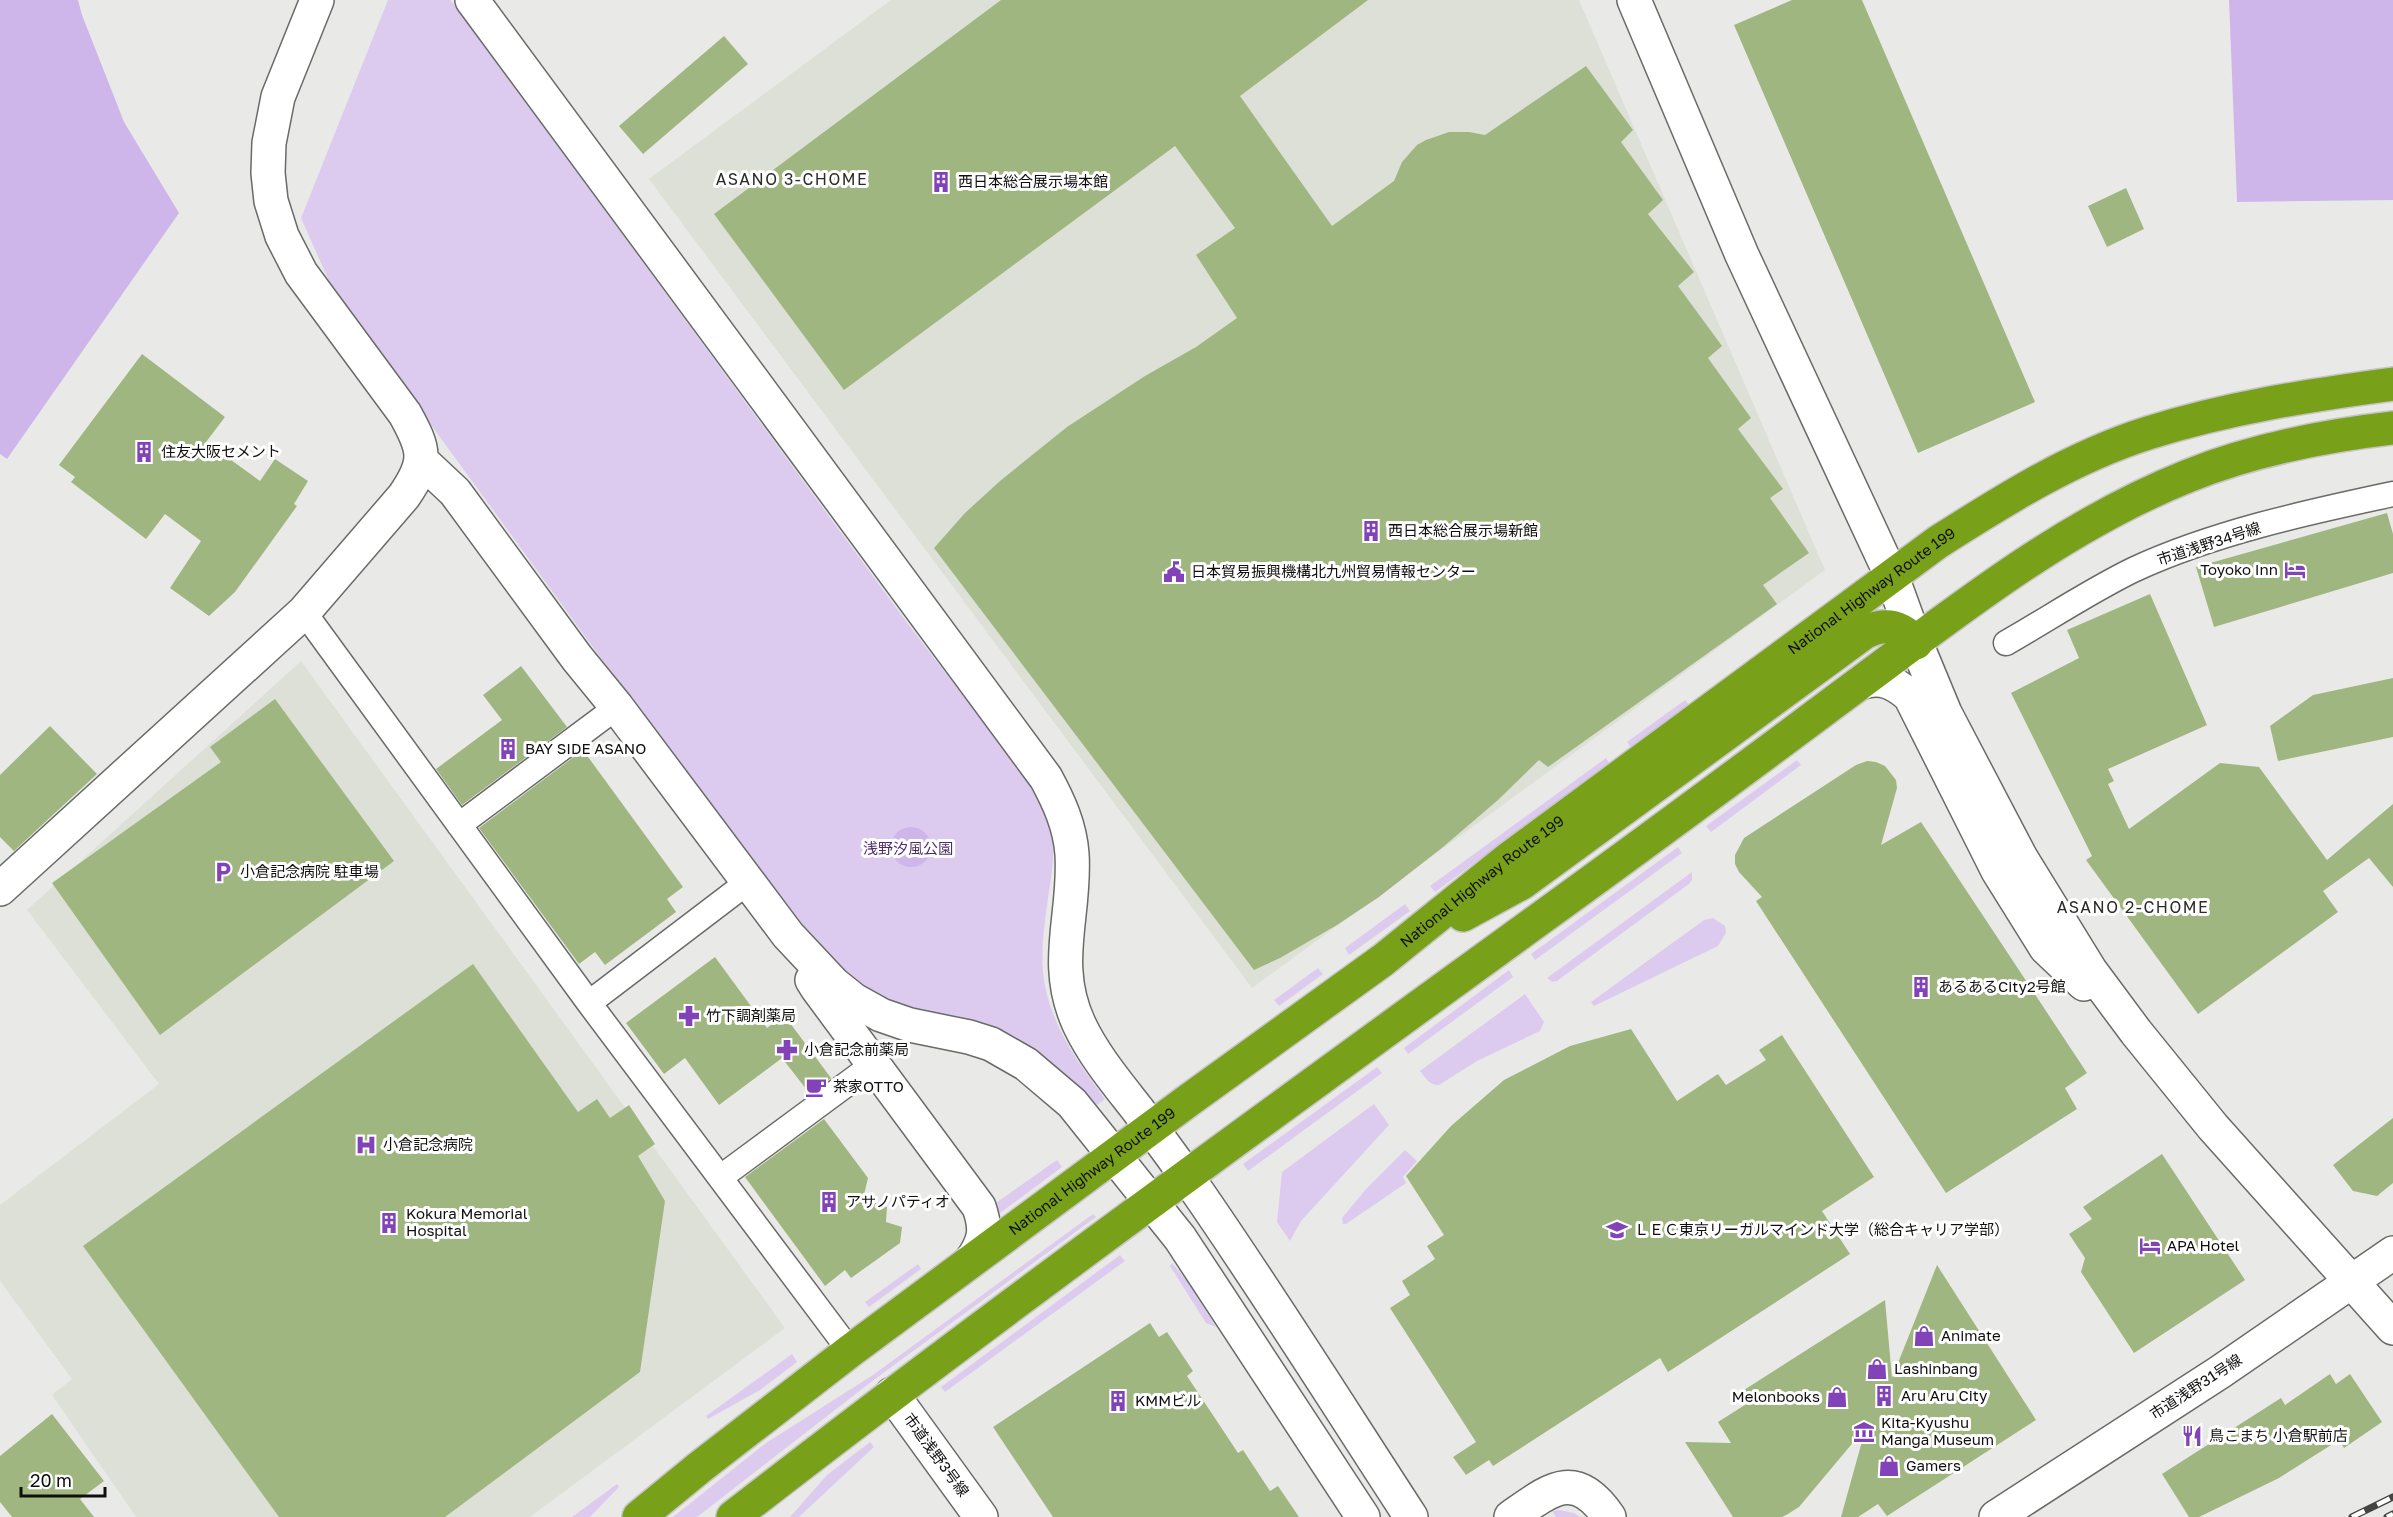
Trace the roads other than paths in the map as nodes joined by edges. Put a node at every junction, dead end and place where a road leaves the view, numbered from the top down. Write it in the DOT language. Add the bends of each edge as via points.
graph roads {
  1 [pos="317,0"];
  2 [pos="472,0"];
  3 [pos="1634,0"];
  4 [pos="1656,0"];
  5 [pos="2393,384"];
  6 [pos="2386,433"];
  7 [pos="422,461"];
  8 [pos="2393,494"];
  9 [pos="1868,523"];
  10 [pos="1892,576"];
  11 [pos="304,612"];
  12 [pos="1916,643"];
  13 [pos="2006,643"];
  14 [pos="1860,683"];
  15 [pos="617,707"];
  16 [pos="459,825"];
  17 [pos="748,882"];
  18 [pos="0,889"];
  19 [pos="808,957"];
  20 [pos="1383,960"];
  21 [pos="589,1003"];
  22 [pos="2136,1032"];
  23 [pos="874,1064"];
  24 [pos="1151,1128"];
  25 [pos="1114,1155"];
  26 [pos="720,1177"];
  27 [pos="1187,1177"];
  28 [pos="1152,1203"];
  29 [pos="2393,1252"];
  30 [pos="971,1261"];
  31 [pos="2352,1283"];
  32 [pos="2393,1328"];
  33 [pos="850,1351"];
  34 [pos="892,1394"];
  35 [pos="639,1517"];
  36 [pos="733,1517"];
  37 [pos="981,1517"];
  38 [pos="1363,1517"];
  39 [pos="1411,1517"];
  40 [pos="1510,1517"];
  41 [pos="1608,1517"];
  42 [pos="1996,1517"];
  1 -- 7 [label="street" via="278,97 269,143 271,201 282,236 301,273 405,414 419,439"];
  2 -- 24 [label="street" via="1046,778 1060,804 1071,839 1065,958 1072,1006 1089,1043"];
  3 -- 9 [label="street" via="1742,255"];
  4 -- 9 [label="street" via="1762,246"];
  5 -- 10 [label="highway, National Highway Route 199" via="2229,411 2146,434 2098,453 1994,507"];
  6 -- 12 [label="highway" via="2251,455 2190,475 2132,501 2060,542 2003,578"];
  7 -- 11 [label="street" via="404,496"];
  7 -- 15 [label="street" via="455,492"];
  8 -- 13 [label="street, 市道浅野34号線" via="2306,513 2181,550 2132,571"];
  9 -- 10 [label="street"];
  10 -- 12 [label="street"];
  10 -- 20 [label="highway, National Highway Route 199" via="1507,860"];
  11 -- 16 [label="street"];
  11 -- 18 [label="street"];
  12 -- 14 [label="highway"];
  12 -- 20 [label="highway" via="1907,633 1889,626 1864,633 1522,883"];
  12 -- 22 [label="street" via="1946,713 2021,858 2090,970"];
  14 -- 22 [label="street" via="1886,681 1910,696 1998,871 2046,948"];
  14 -- 27 [label="highway"];
  15 -- 16 [label="street"];
  15 -- 17 [label="street"];
  16 -- 21 [label="street"];
  17 -- 19 [label="street"];
  17 -- 21 [label="street"];
  19 -- 23 [label="street" via="817,988"];
  19 -- 25 [label="street" via="834,984 881,1015 969,1037 1011,1054 1072,1103"];
  20 -- 24 [label="highway, National Highway Route 199"];
  21 -- 26 [label="street"];
  22 -- 31 [label="street"];
  23 -- 26 [label="street"];
  23 -- 30 [label="street" via="979,1207 984,1234"];
  24 -- 25 [label="highway, National Highway Route 199"];
  24 -- 27 [label="street"];
  25 -- 28 [label="street"];
  25 -- 30 [label="highway, National Highway Route 199"];
  26 -- 33 [label="street"];
  27 -- 28 [label="highway"];
  27 -- 39 [label="street"];
  28 -- 34 [label="highway"];
  28 -- 38 [label="street" via="1180,1238"];
  29 -- 31 [label="street, 市道浅野31号線"];
  30 -- 33 [label="highway, National Highway Route 199"];
  31 -- 32 [label="street"];
  31 -- 42 [label="street, 市道浅野31号線"];
  33 -- 35 [label="highway, National Highway Route 199"];
  34 -- 36 [label="highway"];
  34 -- 37 [label="street, 市道浅野3号線"];
  40 -- 41 [label="street" via="1560,1487 1575,1488 1590,1496"];
}
